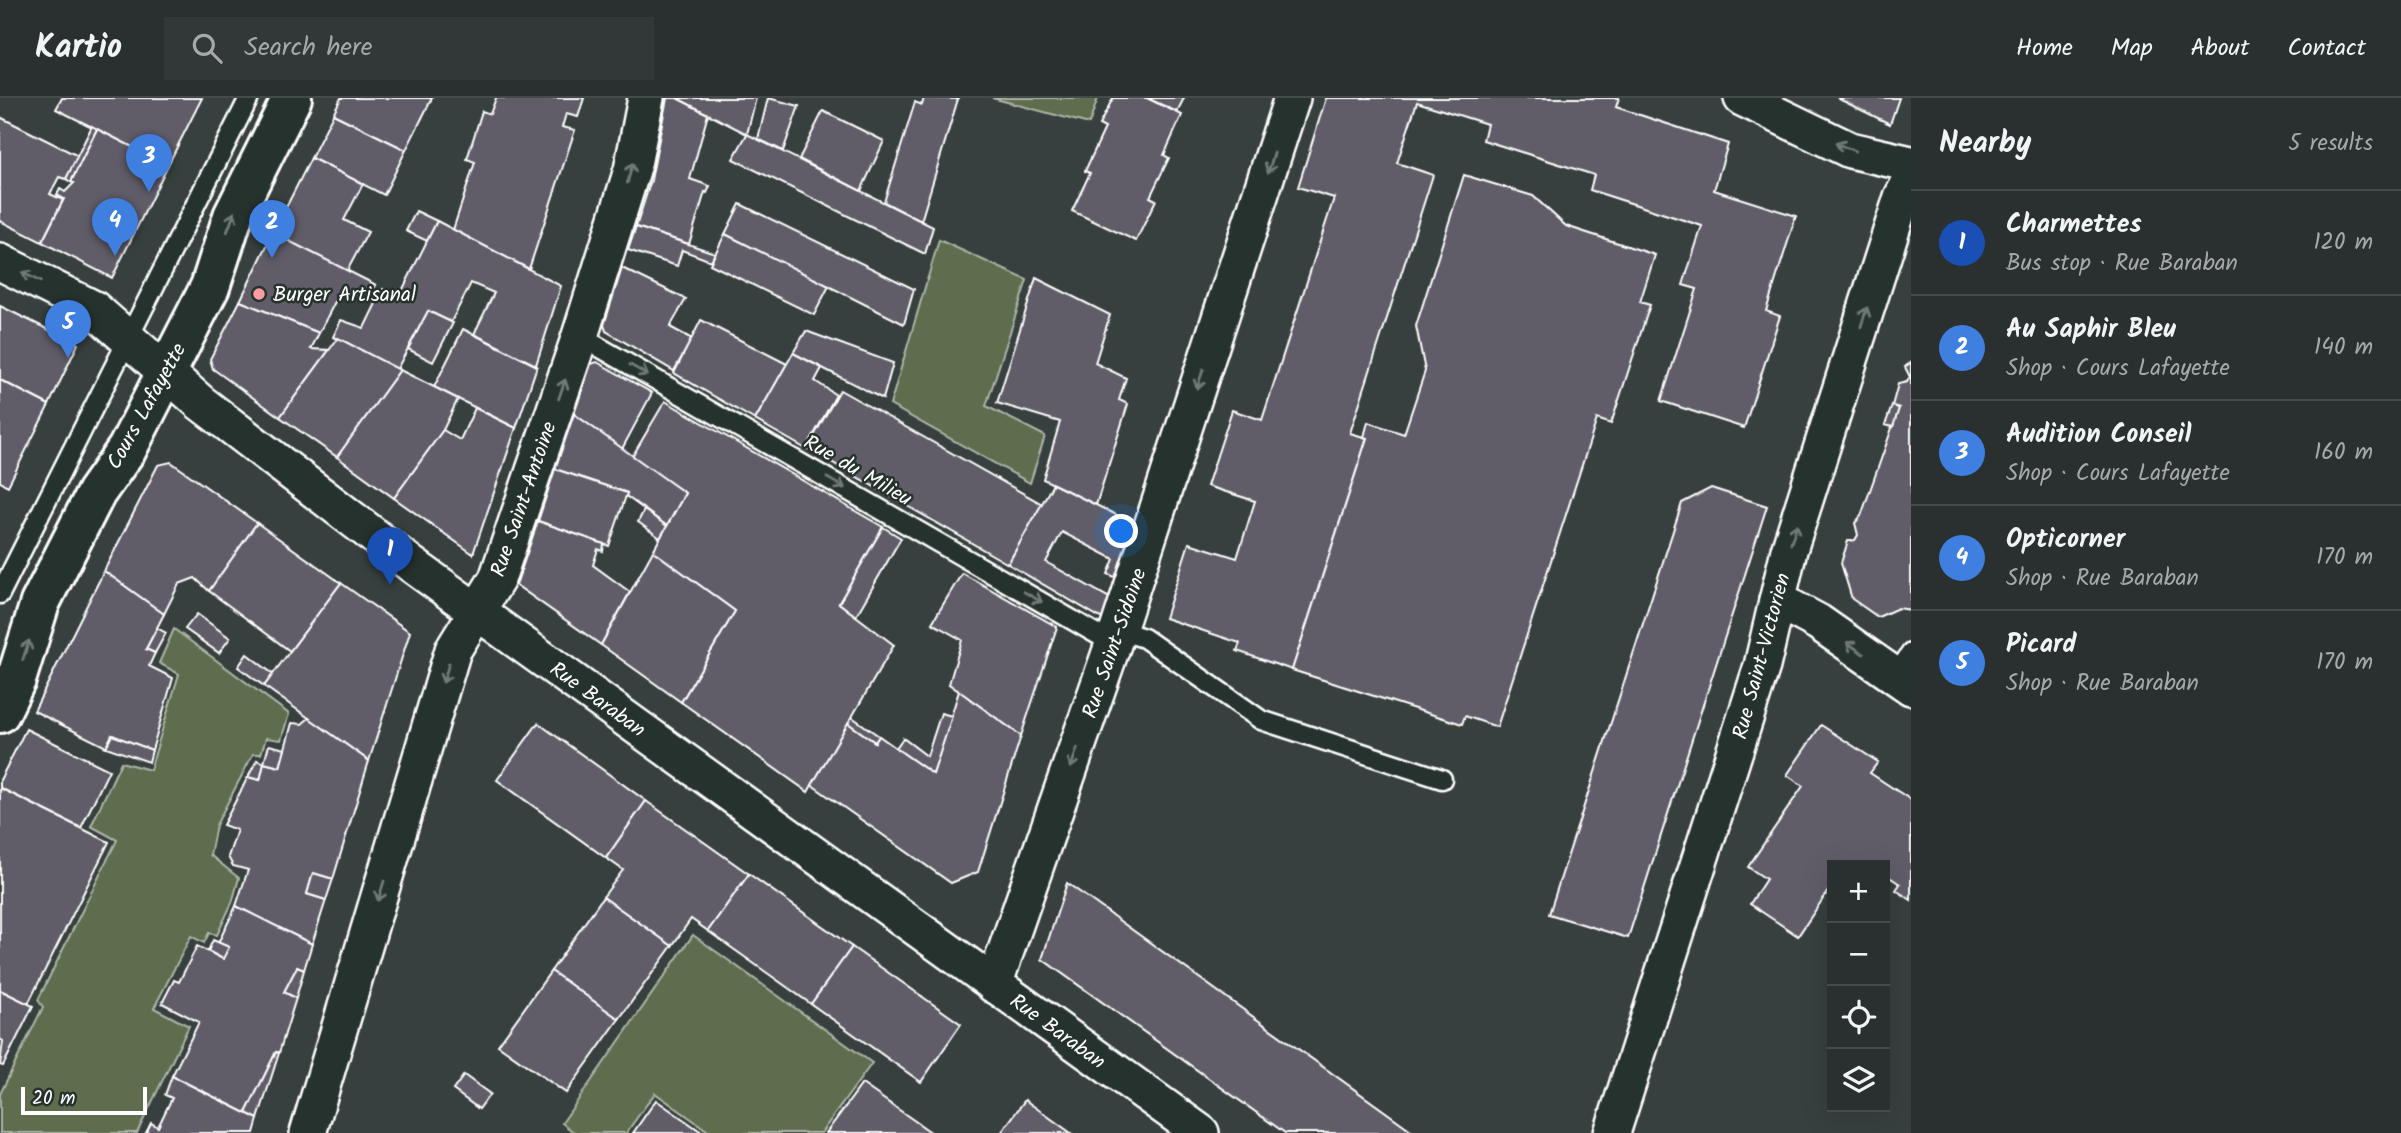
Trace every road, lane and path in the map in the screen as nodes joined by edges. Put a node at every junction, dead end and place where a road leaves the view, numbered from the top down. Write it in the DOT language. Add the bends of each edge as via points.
graph roads {
  1 [pos="248,98"];
  2 [pos="292,98"];
  3 [pos="646,98"];
  4 [pos="1292,98"];
  5 [pos="1742,98"];
  6 [pos="1911,164"];
  7 [pos="1911,180"];
  8 [pos="0,262"];
  9 [pos="580,336"];
  10 [pos="128,341"];
  11 [pos="166,373"];
  12 [pos="0,594"];
  13 [pos="1777,600"];
  14 [pos="475,612"];
  15 [pos="1116,637"];
  16 [pos="1906,672"];
  17 [pos="0,713"];
  18 [pos="1442,779"];
  19 [pos="994,985"];
  20 [pos="308,1133"];
  21 [pos="1201,1133"];
  22 [pos="1612,1133"];
  1 -- 10 [label="lane"];
  11 -- 2 [label="main road, Cours Lafayette, one-way" via="209,286 233,216"];
  9 -- 3 [label="street, Rue Saint-Antoine, one-way" via="632,170"];
  4 -- 15 [label="street, Rue Saint-Sidoine, one-way"];
  6 -- 5 [label="street, one-way" via="1850,150"];
  13 -- 7 [label="street, Rue Saint-Victorien, one-way" via="1789,550"];
  10 -- 8 [label="street, Rue Baraban, one-way" via="94,309"];
  14 -- 9 [label="street, Rue Saint-Antoine, one-way" via="497,579"];
  9 -- 15 [label="lane, Rue du Milieu, one-way"];
  10 -- 11 [label="street, Rue Baraban"];
  10 -- 12 [label="lane"];
  11 -- 14 [label="street, Rue Baraban"];
  17 -- 11 [label="main road, Cours Lafayette, one-way" via="16,680 40,603 96,493 127,449"];
  16 -- 13 [label="street, one-way"];
  13 -- 22 [label="street, Rue Saint-Victorien" via="1762,666"];
  14 -- 19 [label="street, Rue Baraban"];
  14 -- 20 [label="street, Rue Saint-Antoine, one-way" via="453,650"];
  15 -- 18 [label="lane, Rue du Milieu" via="1144,639 1261,720"];
  15 -- 19 [label="street, Rue Saint-Sidoine, one-way"];
  19 -- 21 [label="street, Rue Baraban"];
}
